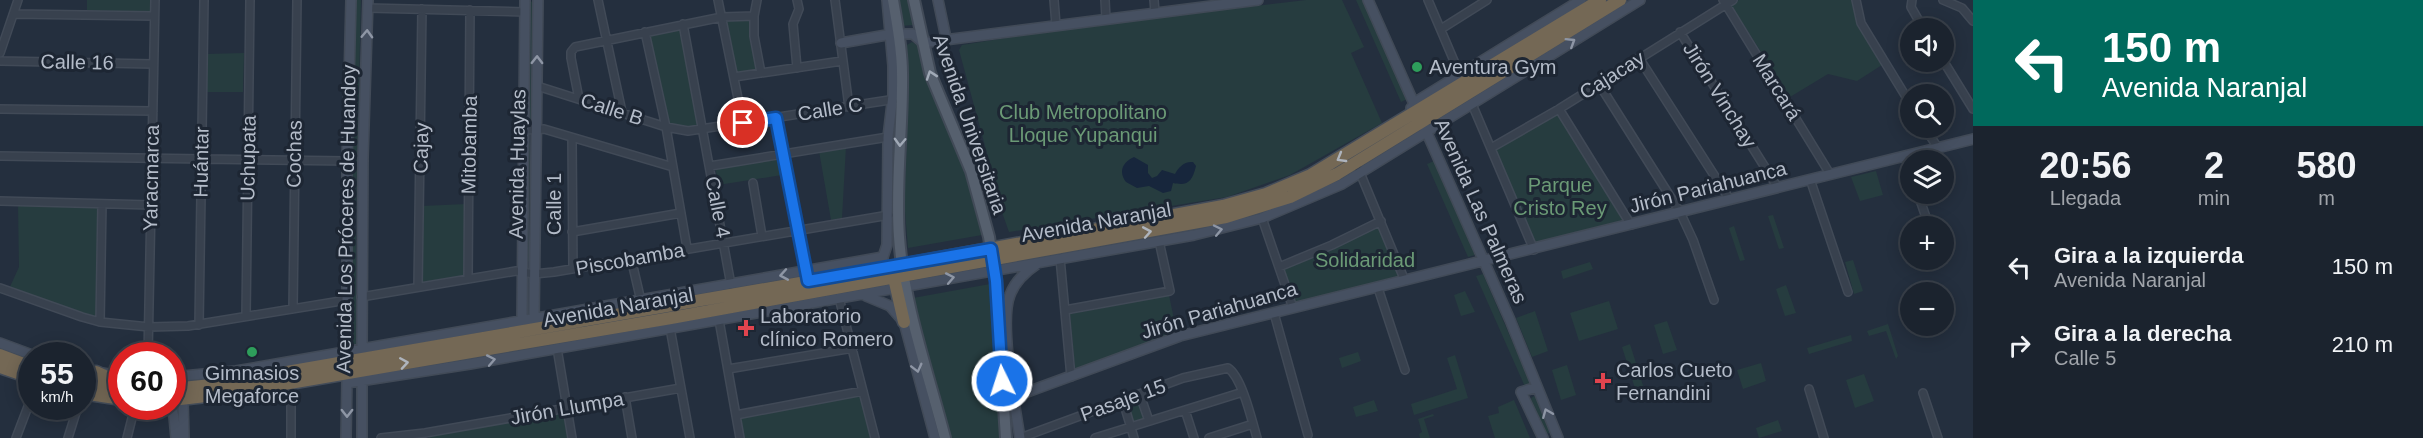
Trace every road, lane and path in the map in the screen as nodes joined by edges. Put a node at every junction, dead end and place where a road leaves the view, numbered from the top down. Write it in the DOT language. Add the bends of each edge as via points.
graph roads {
  1 [pos="18,0"];
  2 [pos="154,0"];
  3 [pos="204,0"];
  4 [pos="250,0"];
  5 [pos="297,0"];
  6 [pos="351,0"];
  7 [pos="525,0"];
  8 [pos="538,0"];
  9 [pos="598,0"];
  10 [pos="718,0"];
  11 [pos="757,0"];
  12 [pos="797,0"];
  13 [pos="835,0"];
  14 [pos="887,0"];
  15 [pos="893,0"];
  16 [pos="914,0"];
  17 [pos="938,0"];
  18 [pos="1054,0"];
  19 [pos="1104,0"];
  20 [pos="1154,0"];
  21 [pos="1258,0"];
  22 [pos="1368,0"];
  23 [pos="1428,0"];
  24 [pos="1488,0"];
  25 [pos="1581,0"];
  26 [pos="1599,0"];
  27 [pos="1620,0"];
  28 [pos="1640,0"];
  29 [pos="1733,0"];
  30 [pos="1856,0"];
  31 [pos="1912,0"];
  32 [pos="1943,0"];
  33 [pos="1724,2"];
  34 [pos="368,4"];
  35 [pos="1200,4"];
  36 [pos="422,9"];
  37 [pos="470,10"];
  38 [pos="525,12"];
  39 [pos="1155,12"];
  40 [pos="14,14"];
  41 [pos="154,16"];
  42 [pos="754,16"];
  43 [pos="722,17"];
  44 [pos="1917,18"];
  45 [pos="1106,19"];
  46 [pos="1973,21"];
  47 [pos="683,24"];
  48 [pos="1056,25"];
  49 [pos="1441,29"];
  50 [pos="645,32"];
  51 [pos="1680,32"];
  52 [pos="895,34"];
  53 [pos="946,38"];
  54 [pos="608,40"];
  55 [pos="922,42"];
  56 [pos="841,43"];
  57 [pos="0,53"];
  58 [pos="1639,58"];
  59 [pos="0,61"];
  60 [pos="842,61"];
  61 [pos="153,64"];
  62 [pos="797,68"];
  63 [pos="1950,72"];
  64 [pos="761,73"];
  65 [pos="1460,75"];
  66 [pos="734,77"];
  67 [pos="1599,84"];
  68 [pos="537,86"];
  69 [pos="1900,87"];
  70 [pos="579,99"];
  71 [pos="897,99"];
  72 [pos="1472,104"];
  73 [pos="849,106"];
  74 [pos="0,109"];
  75 [pos="1559,109"];
  76 [pos="1973,109"];
  77 [pos="153,111"];
  78 [pos="622,112"];
  79 [pos="1420,117"];
  80 [pos="776,118"];
  81 [pos="743,123"];
  82 [pos="1405,125"];
  83 [pos="666,127"];
  84 [pos="535,129"];
  85 [pos="703,129"];
  86 [pos="523,130"];
  87 [pos="687,131"];
  88 [pos="572,138"];
  89 [pos="888,138"];
  90 [pos="1932,138"];
  91 [pos="1973,139"];
  92 [pos="1491,148"];
  93 [pos="1938,148"];
  94 [pos="1930,150"];
  95 [pos="0,156"];
  96 [pos="783,156"];
  97 [pos="152,157"];
  98 [pos="1900,157"];
  99 [pos="201,160"];
  100 [pos="248,160"];
  101 [pos="294,161"];
  102 [pos="347,161"];
  103 [pos="673,166"];
  104 [pos="710,166"];
  105 [pos="1358,168"];
  106 [pos="1830,174"];
  107 [pos="1810,179"];
  108 [pos="753,183"];
  109 [pos="1778,188"];
  110 [pos="1730,200"];
  111 [pos="0,201"];
  112 [pos="102,204"];
  113 [pos="151,205"];
  114 [pos="1680,212"];
  115 [pos="681,213"];
  116 [pos="892,214"];
  117 [pos="1262,218"];
  118 [pos="1381,221"];
  119 [pos="1631,225"];
  120 [pos="346,226"];
  121 [pos="362,226"];
  122 [pos="797,230"];
  123 [pos="572,232"];
  124 [pos="762,236"];
  125 [pos="1159,241"];
  126 [pos="724,242"];
  127 [pos="687,249"];
  128 [pos="1534,250"];
  129 [pos="631,258"];
  130 [pos="1060,258"];
  131 [pos="993,260"];
  132 [pos="1041,261"];
  133 [pos="1483,262"];
  134 [pos="883,263"];
  135 [pos="1279,267"];
  136 [pos="573,269"];
  137 [pos="522,272"];
  138 [pos="534,274"];
  139 [pos="807,276"];
  140 [pos="468,279"];
  141 [pos="900,279"];
  142 [pos="1405,281"];
  143 [pos="731,285"];
  144 [pos="418,287"];
  145 [pos="0,288"];
  146 [pos="1378,288"];
  147 [pos="1848,292"];
  148 [pos="860,295"];
  149 [pos="361,297"];
  150 [pos="839,298"];
  151 [pos="347,300"];
  152 [pos="1714,300"];
  153 [pos="641,301"];
  154 [pos="1293,308"];
  155 [pos="293,309"];
  156 [pos="1065,310"];
  157 [pos="1274,313"];
  158 [pos="246,316"];
  159 [pos="719,320"];
  160 [pos="522,321"];
  161 [pos="100,322"];
  162 [pos="904,322"];
  163 [pos="534,324"];
  164 [pos="199,325"];
  165 [pos="149,327"];
  166 [pos="670,328"];
  167 [pos="148,342"];
  168 [pos="0,344"];
  169 [pos="557,348"];
  170 [pos="853,348"];
  171 [pos="18,350"];
  172 [pos="0,356"];
  173 [pos="18,362"];
  174 [pos="362,364"];
  175 [pos="0,367"];
  176 [pos="347,367"];
  177 [pos="728,369"];
  178 [pos="1406,370"];
  179 [pos="96,372"];
  180 [pos="18,373"];
  181 [pos="108,374"];
  182 [pos="186,376"];
  183 [pos="1071,377"];
  184 [pos="108,378"];
  185 [pos="289,383"];
  186 [pos="1537,387"];
  187 [pos="186,388"];
  188 [pos="681,388"];
  189 [pos="1809,389"];
  190 [pos="863,391"];
  191 [pos="1243,392"];
  192 [pos="1923,393"];
  193 [pos="1140,395"];
  194 [pos="625,397"];
  195 [pos="186,399"];
  196 [pos="1009,399"];
  197 [pos="1123,402"];
  198 [pos="567,407"];
  199 [pos="1185,410"];
  200 [pos="736,415"];
  201 [pos="23,420"];
  202 [pos="74,420"];
  203 [pos="132,420"];
  204 [pos="175,420"];
  205 [pos="181,420"];
  206 [pos="1149,421"];
  207 [pos="1253,424"];
  208 [pos="1130,427"];
  209 [pos="936,429"];
  210 [pos="425,435"];
  211 [pos="1308,435"];
  212 [pos="16,438"];
  213 [pos="68,438"];
  214 [pos="127,438"];
  215 [pos="176,438"];
  216 [pos="184,438"];
  217 [pos="291,438"];
  218 [pos="346,438"];
  219 [pos="362,438"];
  220 [pos="381,438"];
  221 [pos="572,438"];
  222 [pos="632,438"];
  223 [pos="690,438"];
  224 [pos="740,438"];
  225 [pos="875,438"];
  226 [pos="945,438"];
  227 [pos="1006,438"];
  228 [pos="1020,438"];
  229 [pos="1095,438"];
  230 [pos="1134,438"];
  231 [pos="1194,438"];
  232 [pos="1209,438"];
  233 [pos="1257,438"];
  234 [pos="1543,438"];
  235 [pos="1558,438"];
  236 [pos="1824,438"];
  237 [pos="1938,438"];
  1 -- 40 [label="street"];
  2 -- 41 [label="street, Yaracmarca"];
  3 -- 99 [label="street, Huántar"];
  4 -- 100 [label="street, Uchupata"];
  5 -- 101 [label="street, Cochas"];
  6 -- 102 [label="main road, Avenida Los Próceres de Huandoy"];
  7 -- 38 [label="main road, Avenida Huaylas"];
  68 -- 8 [label="main road, Avenida Huaylas, one-way"];
  9 -- 54 [label="street"];
  10 -- 43 [label="street"];
  11 -- 42 [label="street"];
  12 -- 62 [label="street" via="799,9 793,24"];
  13 -- 56 [label="street"];
  14 -- 52 [label="main road, Avenida Universitaria"];
  15 -- 52 [label="main road, Avenida Universitaria"];
  16 -- 55 [label="main road, Avenida Universitaria"];
  17 -- 53 [label="main road, Avenida Universitaria"];
  18 -- 48 [label="street"];
  19 -- 45 [label="street"];
  20 -- 39 [label="street"];
  21 -- 35 [label="main road"];
  22 -- 79 [label="main road, Avenida Las Palmeras"];
  23 -- 49 [label="street"];
  24 -- 49 [label="street"];
  25 -- 65 [label="main road, Avenida Naranjal"];
  26 -- 79 [label="highway, Avenida Naranjal"];
  27 -- 79 [label="highway, Avenida Naranjal"];
  72 -- 28 [label="main road, Avenida Naranjal, one-way"];
  29 -- 33 [label="street, Cajacay"];
  30 -- 69 [label="street" via="1862,23"];
  31 -- 44 [label="street"];
  32 -- 46 [label="street" via="1962,8"];
  33 -- 51 [label="street, Cajacay"];
  33 -- 106 [label="street, Marcará"];
  34 -- 36 [label="street"];
  121 -- 34 [label="main road, Avenida Los Próceres de Huandoy, one-way"];
  35 -- 39 [label="main road"];
  36 -- 37 [label="street"];
  36 -- 144 [label="street, Cajay"];
  37 -- 38 [label="street"];
  37 -- 140 [label="street, Mitobamba"];
  38 -- 86 [label="main road, Avenida Huaylas"];
  39 -- 45 [label="main road"];
  40 -- 41 [label="street"];
  40 -- 57 [label="street"];
  41 -- 61 [label="street, Yaracmarca"];
  42 -- 43 [label="street"];
  42 -- 64 [label="street"];
  43 -- 47 [label="street"];
  43 -- 66 [label="street"];
  45 -- 48 [label="main road"];
  47 -- 50 [label="street"];
  47 -- 85 [label="street, Calle 4"];
  48 -- 53 [label="main road"];
  49 -- 65 [label="street"];
  50 -- 54 [label="street"];
  50 -- 83 [label="street"];
  51 -- 58 [label="street, Cajacay"];
  51 -- 109 [label="street, Jirón Vinchay"];
  52 -- 55 [label="main road" via="913,34"];
  52 -- 56 [label="main road"];
  52 -- 71 [label="main road, Avenida Universitaria" via="902,73"];
  53 -- 55 [label="main road"];
  54 -- 70 [label="street" via="575,47 571,52"];
  54 -- 78 [label="street"];
  131 -- 55 [label="main road, Avenida Universitaria, one-way" via="971,171 940,99"];
  56 -- 60 [label="street"];
  58 -- 67 [label="street, Cajacay"];
  58 -- 110 [label="street"];
  59 -- 61 [label="street, Calle 16"];
  60 -- 62 [label="street"];
  60 -- 73 [label="street"];
  61 -- 77 [label="street, Yaracmarca"];
  62 -- 64 [label="street"];
  63 -- 76 [label="street"];
  64 -- 66 [label="street"];
  65 -- 79 [label="main road, Avenida Naranjal"];
  66 -- 81 [label="street"];
  67 -- 75 [label="street, Cajacay"];
  67 -- 114 [label="street"];
  68 -- 70 [label="street, Calle B"];
  68 -- 84 [label="main road, Avenida Huaylas"];
  70 -- 78 [label="street, Calle B"];
  71 -- 73 [label="street, Calle C"];
  71 -- 89 [label="main road, Avenida Universitaria"];
  71 -- 116 [label="main road, Avenida Universitaria, one-way"];
  72 -- 79 [label="main road, Avenida Naranjal"];
  72 -- 92 [label="street"];
  73 -- 80 [label="street, Calle C"];
  74 -- 77 [label="street"];
  75 -- 92 [label="street, Cajacay"];
  75 -- 119 [label="street"];
  77 -- 97 [label="street, Yaracmarca"];
  78 -- 83 [label="street, Calle B"];
  79 -- 82 [label="highway, Avenida Naranjal"];
  79 -- 105 [label="main road, Avenida Naranjal"];
  79 -- 133 [label="main road, Avenida Las Palmeras"];
  80 -- 81 [label="street, Calle C"];
  80 -- 96 [label="street"];
  81 -- 85 [label="street, Calle C"];
  82 -- 105 [label="highway, Avenida Naranjal"];
  82 -- 131 [label="highway, Avenida Naranjal, one-way" via="1266,194"];
  83 -- 87 [label="street, Calle B"];
  83 -- 103 [label="street"];
  84 -- 86 [label="street, Calle B"];
  84 -- 88 [label="street, Calle B"];
  84 -- 138 [label="main road, Avenida Huaylas"];
  85 -- 87 [label="street, Calle C"];
  85 -- 104 [label="street, Calle 4"];
  86 -- 137 [label="main road, Avenida Huaylas"];
  88 -- 103 [label="street, Calle B"];
  88 -- 123 [label="street, Calle 1"];
  89 -- 96 [label="street"];
  89 -- 116 [label="main road, Avenida Universitaria"];
  90 -- 93 [label="street"];
  91 -- 93 [label="main road, Jirón Pariahuanca"];
  92 -- 128 [label="street"];
  93 -- 94 [label="main road, Jirón Pariahuanca"];
  95 -- 97 [label="street"];
  96 -- 104 [label="street"];
  96 -- 122 [label="street"];
  97 -- 99 [label="street"];
  97 -- 113 [label="street, Yaracmarca"];
  98 -- 106 [label="main road, Jirón Pariahuanca"];
  99 -- 100 [label="street"];
  99 -- 164 [label="street, Huántar"];
  100 -- 101 [label="street"];
  100 -- 158 [label="street, Uchupata"];
  101 -- 102 [label="street"];
  101 -- 155 [label="street, Cochas"];
  102 -- 120 [label="main road, Avenida Los Próceres de Huandoy"];
  103 -- 115 [label="street"];
  104 -- 126 [label="street, Calle 4"];
  105 -- 117 [label="main road, Avenida Naranjal" via="1320,195"];
  105 -- 118 [label="street"];
  131 -- 105 [label="highway, Avenida Naranjal, one-way" via="1226,217 1290,197"];
  106 -- 107 [label="main road, Jirón Pariahuanca"];
  107 -- 109 [label="main road, Jirón Pariahuanca"];
  107 -- 147 [label="street"];
  108 -- 124 [label="street"];
  109 -- 110 [label="main road, Jirón Pariahuanca"];
  110 -- 114 [label="main road, Jirón Pariahuanca"];
  111 -- 112 [label="street"];
  112 -- 113 [label="street"];
  112 -- 161 [label="street"];
  113 -- 165 [label="street, Yaracmarca"];
  114 -- 119 [label="main road, Jirón Pariahuanca"];
  114 -- 152 [label="street"];
  115 -- 123 [label="street"];
  115 -- 127 [label="street"];
  116 -- 122 [label="street, Piscobamba"];
  116 -- 134 [label="main road, Avenida Universitaria"];
  116 -- 141 [label="main road, Avenida Universitaria"];
  125 -- 117 [label="main road, Avenida Naranjal, one-way"];
  117 -- 135 [label="street"];
  118 -- 135 [label="street"];
  118 -- 142 [label="street"];
  119 -- 128 [label="main road, Jirón Pariahuanca"];
  120 -- 121 [label="main road"];
  120 -- 151 [label="main road, Avenida Los Próceres de Huandoy"];
  121 -- 149 [label="main road, Avenida Los Próceres de Huandoy"];
  122 -- 124 [label="street, Piscobamba"];
  122 -- 139 [label="street"];
  123 -- 136 [label="street, Calle 1"];
  124 -- 126 [label="street, Piscobamba"];
  125 -- 130 [label="main road, Avenida Naranjal"];
  125 -- 156 [label="street" via="1170,291"];
  126 -- 127 [label="street, Piscobamba"];
  126 -- 143 [label="street, Calle 4"];
  127 -- 129 [label="street, Piscobamba"];
  128 -- 133 [label="main road, Jirón Pariahuanca"];
  129 -- 136 [label="street, Piscobamba"];
  129 -- 153 [label="street"];
  130 -- 132 [label="main road, Avenida Naranjal"];
  130 -- 156 [label="street"];
  131 -- 132 [label="main road, Avenida Naranjal"];
  131 -- 141 [label="highway, Avenida Naranjal"];
  141 -- 131 [label="main road, Avenida Naranjal, one-way"];
  131 -- 196 [label="main road, Avenida Universitaria"];
  132 -- 196 [label="main road, Avenida Universitaria" via="1017,282 1007,304"];
  133 -- 142 [label="main road, Jirón Pariahuanca"];
  133 -- 186 [label="main road, Avenida Las Palmeras"];
  134 -- 139 [label="highway, Avenida Naranjal"];
  134 -- 141 [label="highway, Avenida Naranjal"];
  135 -- 154 [label="street"];
  136 -- 138 [label="street, Piscobamba"];
  137 -- 138 [label="street, Piscobamba"];
  137 -- 140 [label="street, Piscobamba"];
  137 -- 160 [label="main road, Avenida Huaylas"];
  138 -- 163 [label="main road, Avenida Huaylas"];
  139 -- 143 [label="main road, Avenida Naranjal, one-way"];
  139 -- 163 [label="highway, Avenida Naranjal"];
  140 -- 144 [label="street, Piscobamba"];
  141 -- 148 [label="main road, Avenida Naranjal"];
  141 -- 162 [label="highway"];
  174 -- 141 [label="highway, Avenida Naranjal, one-way"];
  141 -- 209 [label="main road, Avenida Universitaria"];
  142 -- 146 [label="main road, Jirón Pariahuanca"];
  143 -- 153 [label="main road, Avenida Naranjal"];
  144 -- 149 [label="street, Piscobamba"];
  145 -- 161 [label="street"];
  146 -- 154 [label="main road, Jirón Pariahuanca"];
  146 -- 178 [label="street"];
  148 -- 150 [label="main road, Avenida Naranjal"];
  148 -- 162 [label="main road" via="890,306"];
  149 -- 174 [label="main road, Avenida Los Próceres de Huandoy"];
  150 -- 159 [label="main road, Avenida Naranjal"];
  150 -- 170 [label="street"];
  151 -- 155 [label="street"];
  151 -- 176 [label="main road, Avenida Los Próceres de Huandoy"];
  153 -- 163 [label="main road, Avenida Naranjal"];
  154 -- 157 [label="main road, Jirón Pariahuanca"];
  155 -- 158 [label="street"];
  156 -- 183 [label="street"];
  157 -- 183 [label="main road, Jirón Pariahuanca" via="1180,336"];
  157 -- 211 [label="street"];
  158 -- 164 [label="street"];
  159 -- 166 [label="main road, Avenida Naranjal"];
  159 -- 177 [label="street"];
  160 -- 163 [label="main road, Avenida Naranjal"];
  160 -- 174 [label="main road, Avenida Naranjal"];
  161 -- 165 [label="street"];
  162 -- 209 [label="main road, Avenida Universitaria, one-way"];
  163 -- 174 [label="highway, Avenida Naranjal"];
  164 -- 165 [label="street"];
  165 -- 167 [label="street, Yaracmarca"];
  166 -- 169 [label="main road, Avenida Naranjal"];
  166 -- 188 [label="street"];
  168 -- 171 [label="main road"];
  174 -- 169 [label="main road, Avenida Naranjal, one-way"];
  169 -- 198 [label="street"];
  170 -- 177 [label="street"];
  170 -- 190 [label="street"];
  172 -- 173 [label="highway"];
  174 -- 176 [label="highway, Avenida Naranjal"];
  174 -- 176 [label="main road, Avenida Naranjal"];
  174 -- 219 [label="main road, Avenida Los Próceres de Huandoy"];
  175 -- 180 [label="highway"];
  176 -- 182 [label="main road, Avenida Naranjal"];
  176 -- 185 [label="highway, Avenida Naranjal"];
  176 -- 187 [label="highway, Avenida Naranjal"];
  176 -- 218 [label="main road, Avenida Los Próceres de Huandoy, one-way"];
  177 -- 200 [label="street"];
  179 -- 181 [label="main road"];
  179 -- 184 [label="highway"];
  183 -- 196 [label="main road, Jirón Pariahuanca"];
  185 -- 195 [label="highway, Avenida Naranjal"];
  185 -- 217 [label="street"];
  186 -- 234 [label="main road" via="1521,392"];
  235 -- 186 [label="main road, Avenida Las Palmeras, one-way"];
  188 -- 194 [label="street, Jirón Llumpa"];
  188 -- 223 [label="street"];
  189 -- 236 [label="street"];
  190 -- 200 [label="street"];
  190 -- 225 [label="street"];
  191 -- 193 [label="street, Pasaje 15" via="1228,368 1183,378"];
  191 -- 199 [label="street"];
  191 -- 207 [label="street"];
  192 -- 237 [label="street"];
  193 -- 197 [label="street, Pasaje 15"];
  193 -- 206 [label="street"];
  194 -- 198 [label="street, Jirón Llumpa"];
  194 -- 222 [label="street"];
  196 -- 227 [label="main road, Avenida Universitaria"];
  196 -- 228 [label="main road, Avenida Universitaria"];
  197 -- 208 [label="street"];
  197 -- 228 [label="street, Pasaje 15"];
  198 -- 210 [label="street, Jirón Llumpa"];
  198 -- 221 [label="street"];
  199 -- 206 [label="street"];
  199 -- 231 [label="street"];
  200 -- 224 [label="street"];
  201 -- 212 [label="street"];
  202 -- 213 [label="street"];
  203 -- 214 [label="street"];
  204 -- 215 [label="main road"];
  205 -- 216 [label="main road"];
  206 -- 208 [label="street"];
  207 -- 232 [label="street"];
  207 -- 233 [label="street"];
  208 -- 229 [label="street"];
  208 -- 230 [label="street"];
  209 -- 226 [label="main road, Avenida Universitaria"];
  210 -- 220 [label="street, Jirón Llumpa"];
}
